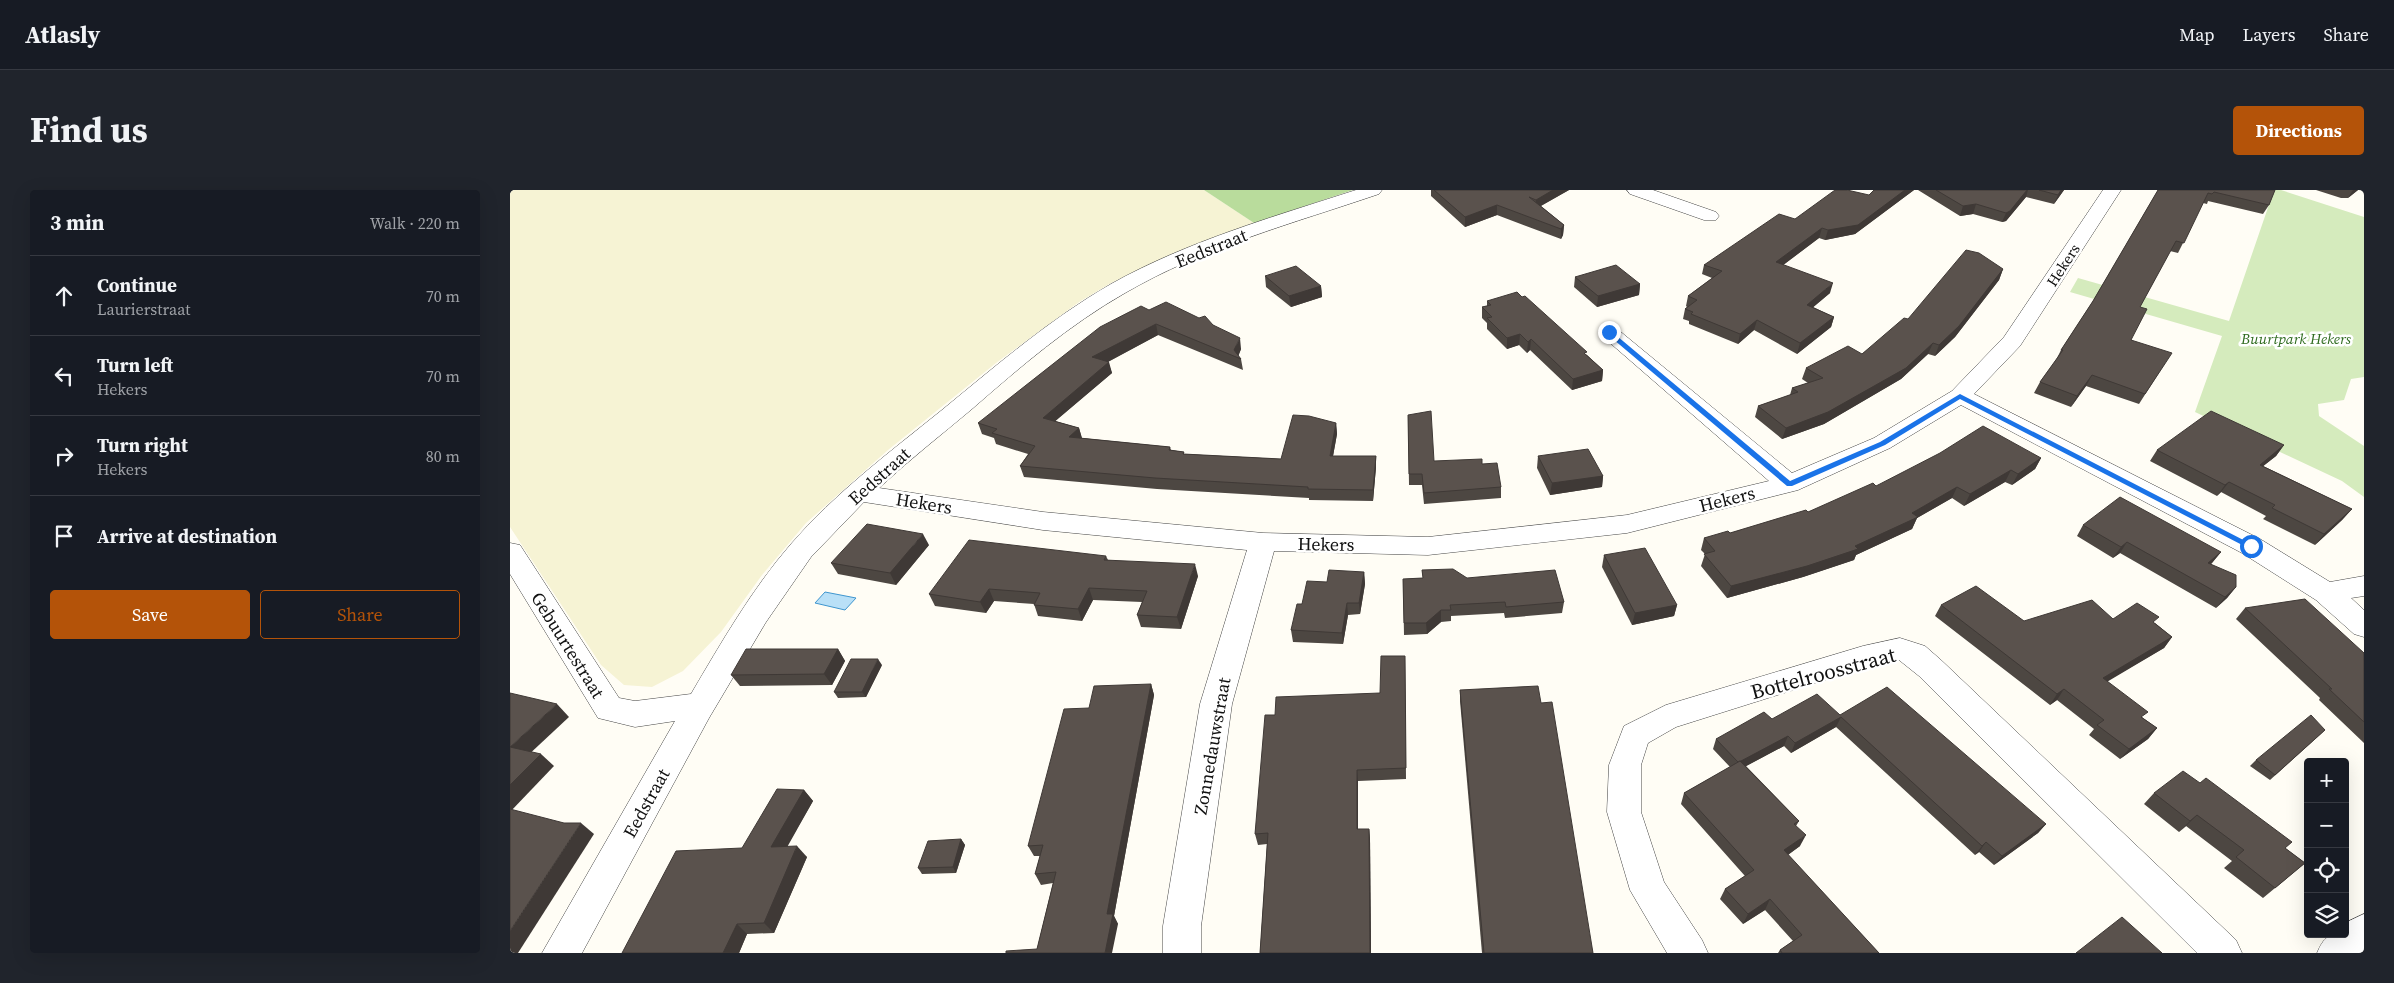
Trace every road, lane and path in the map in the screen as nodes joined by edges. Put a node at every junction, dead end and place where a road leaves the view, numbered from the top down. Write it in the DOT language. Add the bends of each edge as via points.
graph roads {
  1 [pos="1373,190"];
  2 [pos="1636,190"];
  3 [pos="2112,190"];
  4 [pos="1710,216"];
  5 [pos="1609,332"];
  6 [pos="1960,396"];
  7 [pos="1789,484"];
  8 [pos="860,493"];
  9 [pos="1264,542"];
  10 [pos="510,552"];
  11 [pos="2364,586"];
  12 [pos="2326,593"];
  13 [pos="2364,626"];
  14 [pos="701,705"];
  15 [pos="2364,932"];
  16 [pos="561,953"];
  17 [pos="1182,953"];
  18 [pos="1689,953"];
  19 [pos="2223,953"];
  20 [pos="2336,953"];
  1 -- 8 [label="street, Eedstraat" via="1227,240 1120,288 1009,366"];
  2 -- 4 [label="street"];
  3 -- 6 [label="street, Hekers" via="2012,341"];
  5 -- 7 [label="street, Hekers"];
  6 -- 7 [label="street, Hekers" via="1882,443"];
  6 -- 12 [label="street" via="2251,546"];
  7 -- 9 [label="street, Hekers" via="1627,524 1428,546"];
  8 -- 9 [label="street, Hekers" via="1043,521"];
  8 -- 14 [label="street, Eedstraat" via="824,526 790,565 743,632"];
  9 -- 17 [label="street, Zonnedauwstraat" via="1216,704 1182,926"];
  10 -- 14 [label="street, Gebuurtestraat" via="608,709 635,714"];
  11 -- 12 [label="street"];
  12 -- 13 [label="street"];
  14 -- 16 [label="street, Eedstraat"];
  15 -- 20 [label="street"];
  18 -- 19 [label="street, Bottelroosstraat" via="1648,890 1624,812 1625,765 1635,735 1666,718 1900,649 1914,654 1930,668"];
}
